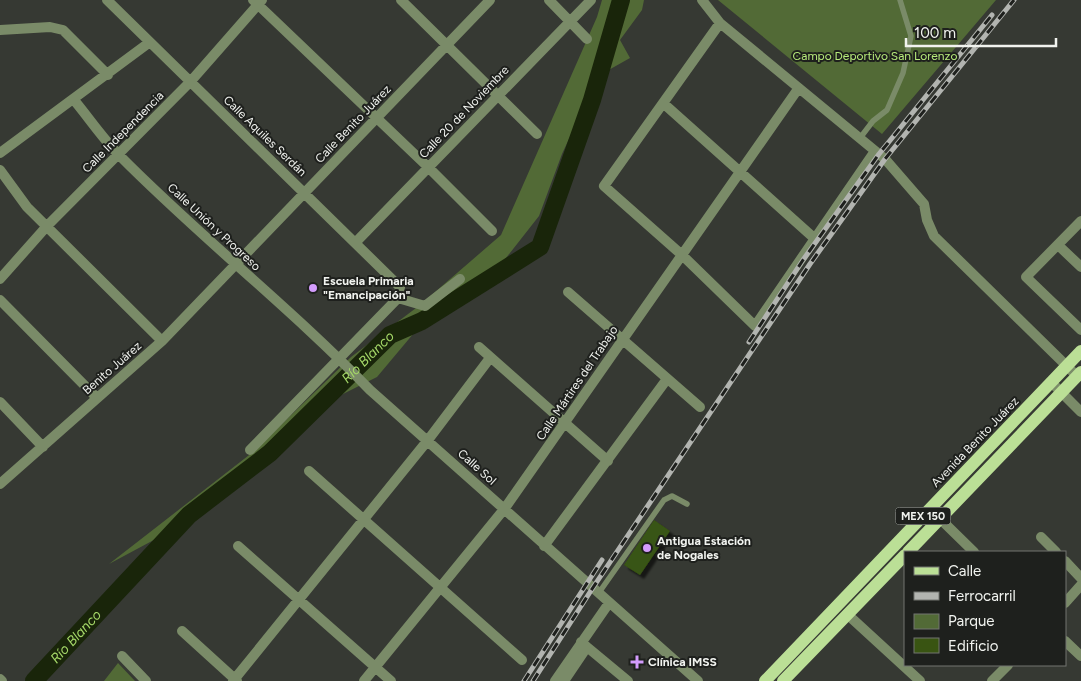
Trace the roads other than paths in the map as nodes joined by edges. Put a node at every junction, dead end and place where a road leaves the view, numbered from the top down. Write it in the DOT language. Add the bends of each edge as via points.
graph roads {
  1 [pos="107,0"];
  2 [pos="401,0"];
  3 [pos="490,0"];
  4 [pos="549,0"];
  5 [pos="591,0"];
  6 [pos="702,0"];
  7 [pos="900,0"];
  8 [pos="258,2"];
  9 [pos="571,20"];
  10 [pos="720,23"];
  11 [pos="0,30"];
  12 [pos="587,39"];
  13 [pos="150,42"];
  14 [pos="447,44"];
  15 [pos="108,75"];
  16 [pos="190,81"];
  17 [pos="798,89"];
  18 [pos="498,95"];
  19 [pos="74,100"];
  20 [pos="663,103"];
  21 [pos="376,117"];
  22 [pos="538,134"];
  23 [pos="863,134"];
  24 [pos="875,150"];
  25 [pos="0,153"];
  26 [pos="118,154"];
  27 [pos="428,167"];
  28 [pos="0,170"];
  29 [pos="741,172"];
  30 [pos="305,192"];
  31 [pos="1081,221"];
  32 [pos="47,226"];
  33 [pos="492,232"];
  34 [pos="814,238"];
  35 [pos="356,242"];
  36 [pos="1058,245"];
  37 [pos="682,255"];
  38 [pos="236,266"];
  39 [pos="1081,267"];
  40 [pos="0,279"];
  41 [pos="460,279"];
  42 [pos="568,292"];
  43 [pos="399,295"];
  44 [pos="0,300"];
  45 [pos="1081,330"];
  46 [pos="622,338"];
  47 [pos="162,341"];
  48 [pos="479,347"];
  49 [pos="1081,351"];
  50 [pos="490,358"];
  51 [pos="342,361"];
  52 [pos="1067,366"];
  53 [pos="1079,374"];
  54 [pos="667,379"];
  55 [pos="1051,382"];
  56 [pos="1061,392"];
  57 [pos="97,398"];
  58 [pos="0,402"];
  59 [pos="700,407"];
  60 [pos="1081,412"];
  61 [pos="565,424"];
  62 [pos="428,440"];
  63 [pos="43,447"];
  64 [pos="250,450"];
  65 [pos="608,460"];
  66 [pos="309,471"];
  67 [pos="0,484"];
  68 [pos="687,504"];
  69 [pos="505,508"];
  70 [pos="930,509"];
  71 [pos="940,519"];
  72 [pos="364,521"];
  73 [pos="1041,537"];
  74 [pos="238,546"];
  75 [pos="544,546"];
  76 [pos="909,551"];
  77 [pos="973,551"];
  78 [pos="1055,551"];
  79 [pos="904,556"];
  80 [pos="1066,562"];
  81 [pos="1081,578"];
  82 [pos="1081,585"];
  83 [pos="440,586"];
  84 [pos="595,591"];
  85 [pos="300,600"];
  86 [pos="1066,602"];
  87 [pos="608,604"];
  88 [pos="847,614"];
  89 [pos="182,631"];
  90 [pos="1066,642"];
  91 [pos="584,644"];
  92 [pos="122,656"];
  93 [pos="1081,656"];
  94 [pos="522,660"];
  95 [pos="1007,666"];
  96 [pos="375,667"];
  97 [pos="235,680"];
  98 [pos="624,680"];
  99 [pos="146,681"];
  100 [pos="364,681"];
  101 [pos="391,681"];
  102 [pos="555,681"];
  103 [pos="564,681"];
  104 [pos="698,681"];
  105 [pos="765,681"];
  106 [pos="783,681"];
  107 [pos="920,681"];
  108 [pos="992,681"];
  1 -- 13 [label="street, Calle Aquiles Serdán"];
  2 -- 14 [label="street"];
  3 -- 14 [label="street, Calle Benito Juárez"];
  4 -- 9 [label="street"];
  5 -- 9 [label="street, Calle 20 de Noviembre"];
  6 -- 10 [label="street"];
  7 -- 23 [label="lane" via="911,36 903,73 887,110"];
  8 -- 16 [label="street, Calle Independencia"];
  8 -- 21 [label="street"];
  9 -- 12 [label="street"];
  9 -- 18 [label="street, Calle 20 de Noviembre"];
  10 -- 17 [label="street"];
  10 -- 20 [label="street"];
  11 -- 15 [label="street" via="50,27 63,30"];
  13 -- 15 [label="street"];
  13 -- 16 [label="street, Calle Aquiles Serdán"];
  14 -- 18 [label="street"];
  14 -- 21 [label="street, Calle Benito Juárez"];
  15 -- 19 [label="street"];
  16 -- 26 [label="street, Calle Independencia"];
  16 -- 30 [label="street, Calle Aquiles Serdán"];
  17 -- 23 [label="street"];
  17 -- 29 [label="street, Calle Mártires del Trabajo"];
  18 -- 22 [label="street"];
  18 -- 27 [label="street, Calle 20 de Noviembre"];
  19 -- 25 [label="street"];
  19 -- 26 [label="street, Calle Unión y Progreso"];
  20 -- 29 [label="street"];
  20 -- 37 [label="street" via="604,186"];
  21 -- 27 [label="street"];
  21 -- 30 [label="street, Calle Benito Juárez"];
  23 -- 24 [label="street"];
  24 -- 34 [label="street"];
  24 -- 52 [label="street" via="924,204 934,236"];
  26 -- 32 [label="street, Calle Independencia"];
  26 -- 38 [label="street, Calle Unión y Progreso"];
  27 -- 33 [label="street"];
  27 -- 35 [label="street, Calle 20 de Noviembre"];
  28 -- 32 [label="street" via="27,207"];
  29 -- 34 [label="street"];
  29 -- 37 [label="street, Calle Mártires del Trabajo"];
  30 -- 35 [label="street, Calle Aquiles Serdán"];
  30 -- 38 [label="street, Calle Benito Juárez"];
  31 -- 36 [label="street"];
  32 -- 40 [label="street, Calle Independencia"];
  32 -- 47 [label="street"];
  34 -- 37 [label="street" via="756,326"];
  35 -- 43 [label="street, Calle Aquiles Serdán" via="400,287"];
  36 -- 39 [label="street"];
  36 -- 45 [label="street" via="1026,278"];
  37 -- 46 [label="street, Calle Mártires del Trabajo"];
  38 -- 47 [label="street, Benito Juárez"];
  38 -- 51 [label="street, Calle Unión y Progreso"];
  41 -- 43 [label="street" via="425,306"];
  42 -- 46 [label="street"];
  43 -- 51 [label="street"];
  44 -- 57 [label="street"];
  46 -- 54 [label="street"];
  46 -- 61 [label="street, Calle Mártires del Trabajo"];
  47 -- 57 [label="street, Benito Juárez"];
  48 -- 50 [label="street"];
  49 -- 52 [label="main road, Avenida Benito Juárez / MEX 150"];
  50 -- 61 [label="street"];
  50 -- 62 [label="street"];
  51 -- 62 [label="street, Calle Sol"];
  51 -- 64 [label="street"];
  52 -- 53 [label="street"];
  52 -- 55 [label="main road, Avenida Benito Juárez / MEX 150"];
  53 -- 56 [label="main road, MEX 150"];
  54 -- 59 [label="street"];
  54 -- 65 [label="street"];
  55 -- 56 [label="street"];
  55 -- 70 [label="main road, Avenida Benito Juárez / MEX 150"];
  56 -- 60 [label="street"];
  56 -- 71 [label="main road, MEX 150"];
  57 -- 63 [label="street, Benito Juárez"];
  58 -- 63 [label="street"];
  61 -- 65 [label="street"];
  61 -- 69 [label="street, Calle Mártires del Trabajo"];
  62 -- 69 [label="street, Calle Sol"];
  62 -- 72 [label="street"];
  63 -- 67 [label="street, Benito Juárez"];
  65 -- 75 [label="street"];
  66 -- 72 [label="street"];
  68 -- 84 [label="lane" via="672,496 664,500"];
  69 -- 75 [label="street, Calle Sol"];
  69 -- 83 [label="street, Calle Mártires del Trabajo"];
  70 -- 71 [label="street"];
  70 -- 105 [label="main road, Avenida Benito Juárez / MEX 150"];
  71 -- 76 [label="main road, MEX 150"];
  71 -- 77 [label="street"];
  72 -- 83 [label="street"];
  72 -- 85 [label="street"];
  73 -- 78 [label="street"];
  74 -- 85 [label="street"];
  75 -- 84 [label="street, Calle Sol"];
  79 -- 88 [label="main road"];
  80 -- 81 [label="street"];
  82 -- 86 [label="street"];
  83 -- 94 [label="street"];
  83 -- 96 [label="street, Calle Mártires del Trabajo"];
  84 -- 87 [label="street, Calle Sol"];
  85 -- 96 [label="street"];
  85 -- 97 [label="street"];
  87 -- 91 [label="street"];
  87 -- 104 [label="street, Calle Sol"];
  88 -- 106 [label="main road"];
  88 -- 107 [label="street"];
  89 -- 97 [label="street"];
  90 -- 93 [label="street"];
  91 -- 98 [label="street"];
  91 -- 102 [label="street"];
  91 -- 103 [label="street"];
  92 -- 99 [label="street"];
  95 -- 108 [label="street"];
  96 -- 100 [label="street, Calle Mártires del Trabajo"];
  96 -- 101 [label="street"];
}
